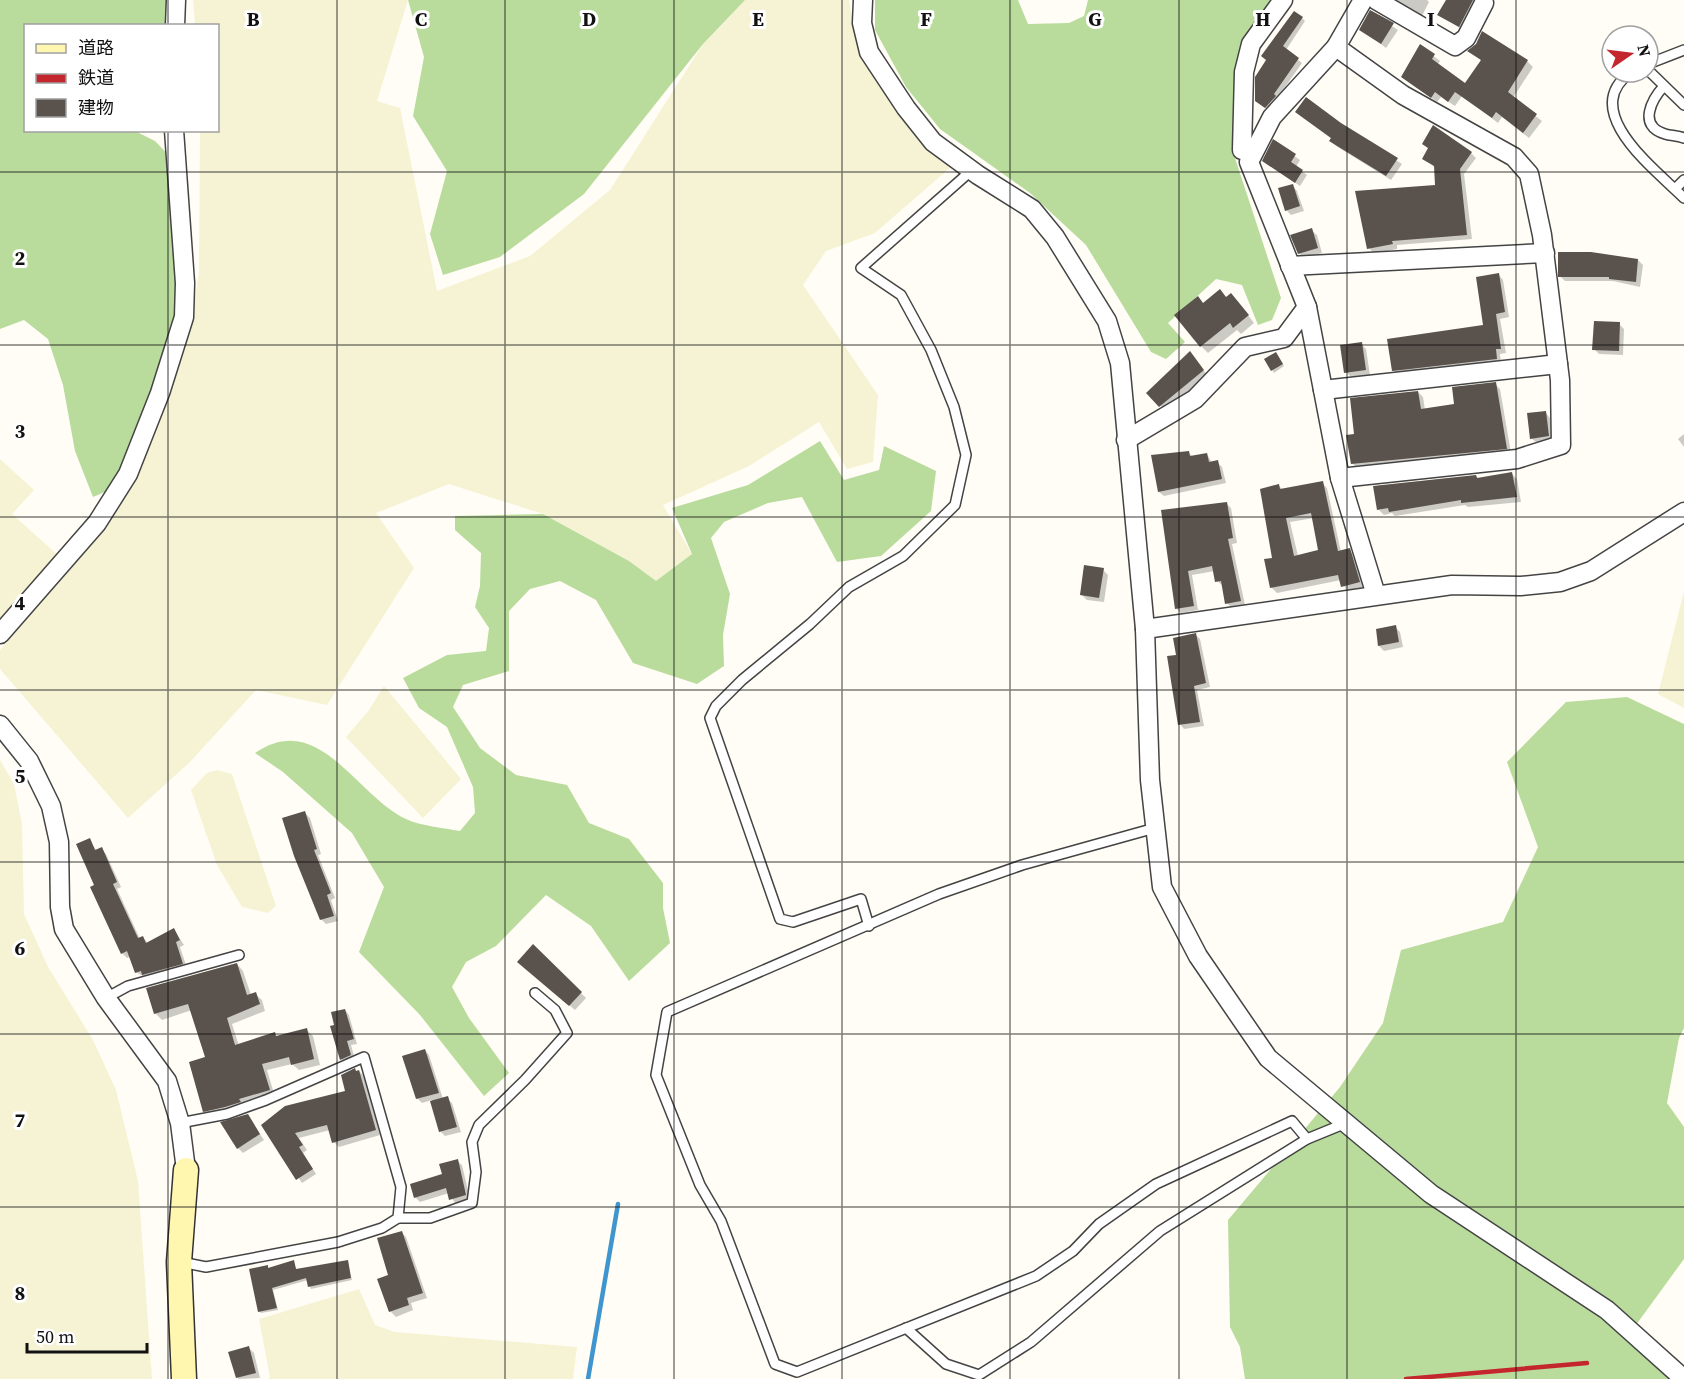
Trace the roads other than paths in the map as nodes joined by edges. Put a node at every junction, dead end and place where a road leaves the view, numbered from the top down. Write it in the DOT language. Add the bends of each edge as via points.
graph roads {
  1 [pos="176,0"];
  2 [pos="863,0"];
  3 [pos="1283,0"];
  4 [pos="1363,0"];
  5 [pos="1376,0"];
  6 [pos="1484,3"];
  7 [pos="175,24"];
  8 [pos="1335,47"];
  9 [pos="1684,50"];
  10 [pos="1660,59"];
  11 [pos="1660,82"];
  12 [pos="1621,84"];
  13 [pos="1664,86"];
  14 [pos="1684,105"];
  15 [pos="174,132"];
  16 [pos="1684,138"];
  17 [pos="1252,153"];
  18 [pos="972,170"];
  19 [pos="1684,180"];
  20 [pos="1675,189"];
  21 [pos="1684,198"];
  22 [pos="1545,253"];
  23 [pos="1290,266"];
  24 [pos="1307,307"];
  25 [pos="1558,364"];
  26 [pos="1323,390"];
  27 [pos="1126,440"];
  28 [pos="1340,478"];
  29 [pos="1684,512"];
  30 [pos="1376,595"];
  31 [pos="1145,629"];
  32 [pos="0,634"];
  33 [pos="0,725"];
  34 [pos="1155,828"];
  35 [pos="869,926"];
  36 [pos="240,955"];
  37 [pos="535,993"];
  38 [pos="106,998"];
  39 [pos="180,1123"];
  40 [pos="1346,1123"];
  41 [pos="1307,1139"];
  42 [pos="186,1170"];
  43 [pos="398,1218"];
  44 [pos="179,1262"];
  45 [pos="906,1328"];
  46 [pos="184,1379"];
  47 [pos="1684,1379"];
  1 -- 7 [label="street"];
  2 -- 18 [label="street" via="862,24 869,52 885,77 933,142"];
  3 -- 17 [label="street" via="1251,44 1244,72 1242,150"];
  4 -- 8 [label="street"];
  5 -- 6 [label="street" via="1455,46 1466,38"];
  8 -- 17 [label="street" via="1272,117"];
  8 -- 22 [label="street" via="1402,95 1514,157 1529,174"];
  9 -- 10 [label="lane"];
  11 -- 13 [label="lane"];
  12 -- 20 [label="lane" via="1614,93 1613,118 1629,142"];
  13 -- 14 [label="lane"];
  13 -- 16 [label="lane" via="1653,97 1648,110 1650,121 1657,130"];
  15 -- 32 [label="street" via="184,317 160,393 128,474 97,524"];
  17 -- 23 [label="street" via="1249,162"];
  18 -- 27 [label="street" via="1032,209 1055,237 1107,321 1120,363"];
  18 -- 35 [label="lane" via="861,268 901,295 931,350 954,407 966,455 955,505 903,556 849,587 742,680 716,706 710,718 780,919 793,922 861,899"];
  19 -- 20 [label="lane"];
  20 -- 21 [label="lane"];
  22 -- 23 [label="street"];
  22 -- 25 [label="street"];
  23 -- 24 [label="street"];
  24 -- 26 [label="street"];
  24 -- 27 [label="street" via="1284,338 1245,347 1195,399"];
  25 -- 26 [label="street"];
  25 -- 28 [label="street" via="1562,445 1517,459"];
  26 -- 28 [label="street"];
  27 -- 31 [label="street"];
  28 -- 30 [label="street"];
  29 -- 30 [label="street" via="1592,571 1560,582 1452,585"];
  30 -- 31 [label="street"];
  31 -- 34 [label="street"];
  33 -- 38 [label="street" via="29,761 51,806 59,842 64,929"];
  34 -- 35 [label="lane" via="939,894"];
  34 -- 40 [label="street" via="1162,887 1224,997 1268,1058"];
  35 -- 45 [label="lane" via="667,1012 656,1075 700,1185 721,1221 775,1364 797,1371"];
  36 -- 38 [label="lane" via="128,986"];
  37 -- 43 [label="lane" via="555,1010 567,1033 479,1125 472,1142 476,1172 472,1203 430,1218"];
  38 -- 39 [label="street" via="167,1081"];
  39 -- 42 [label="street"];
  39 -- 43 [label="lane" via="237,1111 364,1057 401,1187"];
  40 -- 41 [label="lane"];
  40 -- 47 [label="street" via="1431,1194 1607,1310"];
  41 -- 45 [label="lane" via="1292,1121 1156,1184 1036,1276"];
  41 -- 45 [label="lane" via="1160,1232 1031,1342 979,1375 946,1364"];
  42 -- 44 [label="street"];
  43 -- 44 [label="lane" via="382,1228 338,1242 206,1267"];
  44 -- 46 [label="street"];
}
